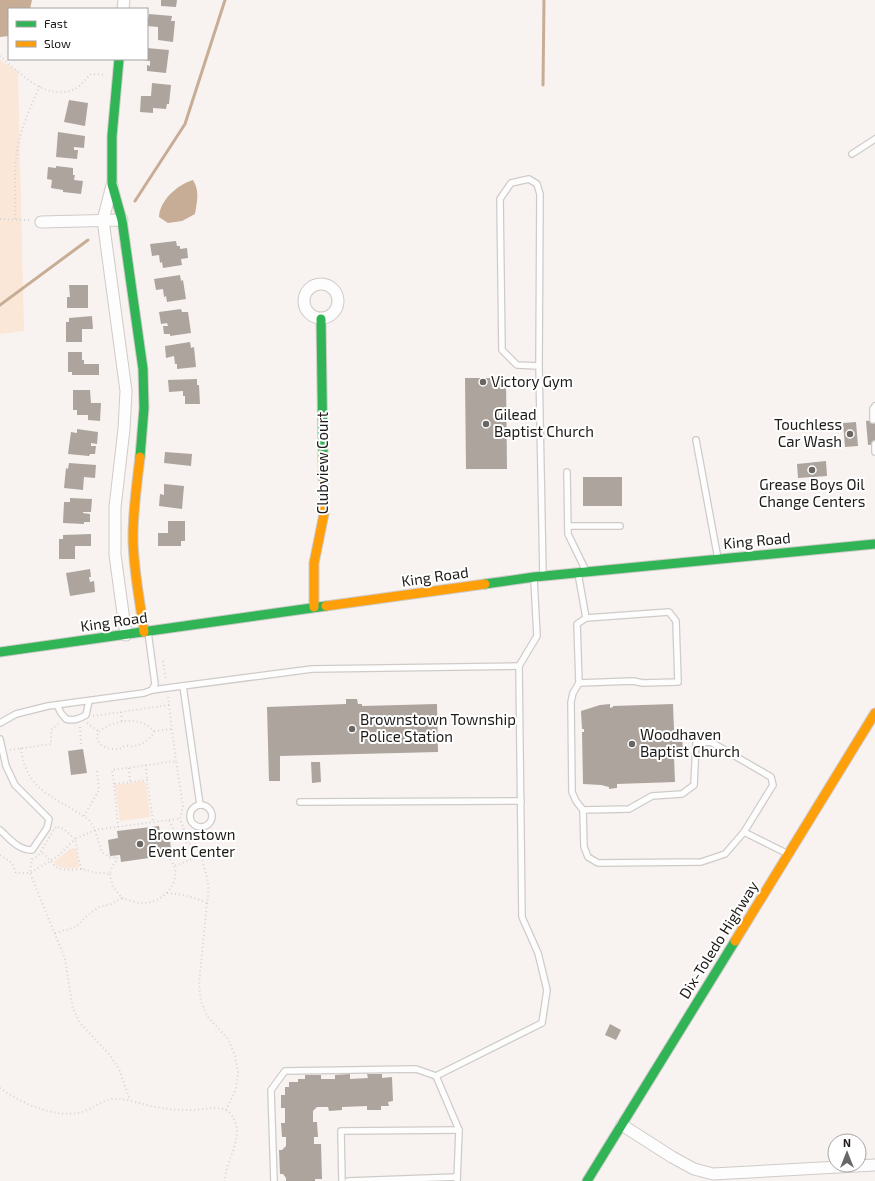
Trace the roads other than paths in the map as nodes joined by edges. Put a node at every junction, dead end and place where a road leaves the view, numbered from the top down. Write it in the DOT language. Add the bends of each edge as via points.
graph roads {
  1 [pos="118,60"];
  2 [pos="875,139"];
  3 [pos="852,154"];
  4 [pos="112,184"];
  5 [pos="103,220"];
  6 [pos="122,220"];
  7 [pos="36,221"];
  8 [pos="321,319"];
  9 [pos="138,333"];
  10 [pos="120,336"];
  11 [pos="539,366"];
  12 [pos="875,406"];
  13 [pos="873,420"];
  14 [pos="124,429"];
  15 [pos="142,431"];
  16 [pos="696,440"];
  17 [pos="875,444"];
  18 [pos="875,452"];
  19 [pos="567,472"];
  20 [pos="115,526"];
  21 [pos="568,526"];
  22 [pos="620,526"];
  23 [pos="133,527"];
  24 [pos="875,544"];
  25 [pos="718,559"];
  26 [pos="582,572"];
  27 [pos="538,577"];
  28 [pos="314,607"];
  29 [pos="586,618"];
  30 [pos="146,632"];
  31 [pos="126,635"];
  32 [pos="0,652"];
  33 [pos="519,666"];
  34 [pos="579,684"];
  35 [pos="183,686"];
  36 [pos="152,690"];
  37 [pos="89,701"];
  38 [pos="57,705"];
  39 [pos="875,713"];
  40 [pos="0,723"];
  41 [pos="0,739"];
  42 [pos="520,801"];
  43 [pos="300,802"];
  44 [pos="200,805"];
  45 [pos="583,810"];
  46 [pos="0,830"];
  47 [pos="744,832"];
  48 [pos="788,854"];
  49 [pos="436,1076"];
  50 [pos="622,1124"];
  51 [pos="459,1130"];
  52 [pos="875,1165"];
  53 [pos="457,1179"];
  54 [pos="274,1181"];
  55 [pos="342,1181"];
  56 [pos="348,1181"];
  57 [pos="587,1181"];
  1 -- 4 [label="main road" via="112,141"];
  2 -- 3 [label="lane"];
  4 -- 5 [label="street"];
  4 -- 6 [label="main road"];
  5 -- 6 [label="street"];
  5 -- 7 [label="street"];
  5 -- 10 [label="street"];
  6 -- 9 [label="main road"];
  8 -- 28 [label="main road, Clubview Court" via="324,514 314,563"];
  9 -- 10 [label="street"];
  9 -- 15 [label="main road" via="145,390"];
  10 -- 14 [label="street" via="126,391"];
  11 -- 11 [label="lane" via="540,194 537,184 529,179 511,183 500,200 502,350 516,365"];
  11 -- 27 [label="lane"];
  12 -- 13 [label="lane"];
  14 -- 15 [label="street"];
  14 -- 20 [label="street"];
  15 -- 23 [label="main road"];
  16 -- 25 [label="lane"];
  17 -- 18 [label="lane"];
  19 -- 21 [label="lane"];
  20 -- 23 [label="street"];
  20 -- 31 [label="street" via="115,555"];
  21 -- 22 [label="lane"];
  21 -- 26 [label="lane" via="568,534"];
  23 -- 30 [label="main road" via="134,556"];
  24 -- 25 [label="main road, King Road"];
  25 -- 26 [label="main road, King Road"];
  26 -- 27 [label="main road, King Road"];
  26 -- 29 [label="lane"];
  27 -- 28 [label="main road, King Road"];
  27 -- 33 [label="lane" via="537,636"];
  28 -- 30 [label="main road, King Road"];
  29 -- 34 [label="lane" via="578,624"];
  29 -- 34 [label="lane" via="669,612 676,621 678,682"];
  30 -- 31 [label="main road, King Road"];
  30 -- 36 [label="lane" via="156,684"];
  31 -- 32 [label="main road, King Road"];
  33 -- 35 [label="lane" via="312,669"];
  33 -- 42 [label="lane"];
  34 -- 45 [label="lane" via="571,702 572,792"];
  35 -- 36 [label="lane"];
  35 -- 44 [label="lane"];
  36 -- 37 [label="lane"];
  37 -- 38 [label="lane"];
  37 -- 38 [label="lane" via="86,715 72,720 66,719"];
  38 -- 40 [label="lane" via="16,714"];
  39 -- 48 [label="main road, Dix-Toledo Highway"];
  41 -- 46 [label="lane" via="6,766 15,785 49,819 47,828 32,850 24,850"];
  42 -- 43 [label="lane"];
  42 -- 49 [label="lane" via="522,916 538,953 547,990 542,1024"];
  45 -- 47 [label="lane" via="584,847 588,857 598,863 701,862 725,854"];
  45 -- 47 [label="lane" via="629,809 652,796 682,794 694,785 696,743 711,742 771,777 773,785"];
  47 -- 48 [label="lane"];
  48 -- 50 [label="main road, Dix-Toledo Highway"];
  49 -- 51 [label="lane"];
  49 -- 54 [label="lane" via="416,1070 285,1071 271,1090"];
  50 -- 52 [label="street" via="672,1157 694,1169 713,1174"];
  50 -- 57 [label="main road, Dix-Toledo Highway"];
  51 -- 53 [label="lane"];
  51 -- 55 [label="lane" via="341,1131"];
  53 -- 56 [label="lane"];
}
